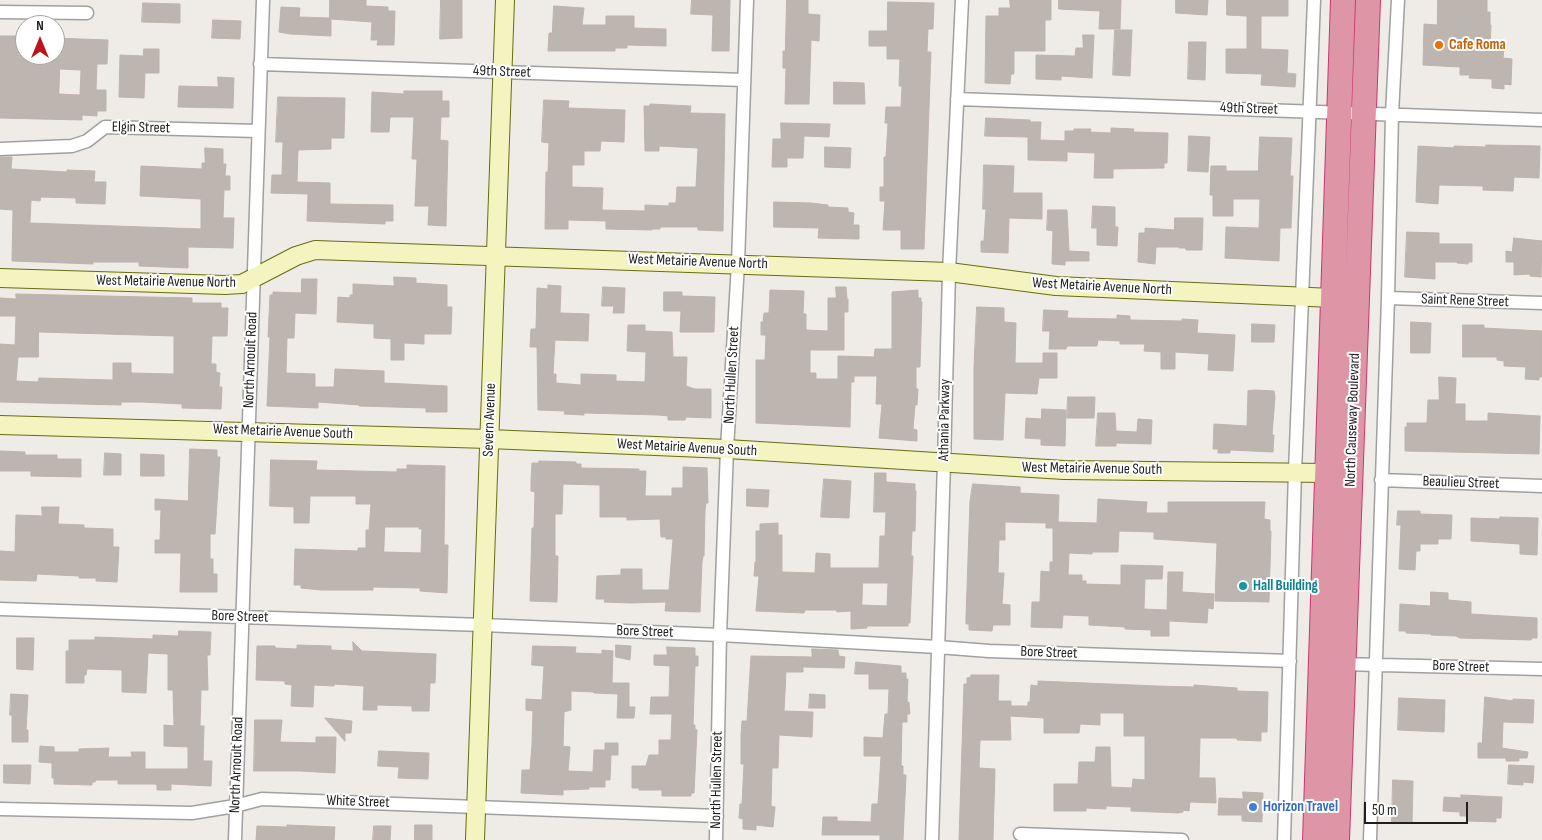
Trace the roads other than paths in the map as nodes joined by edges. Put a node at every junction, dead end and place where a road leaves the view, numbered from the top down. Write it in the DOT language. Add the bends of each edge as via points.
graph roads {
  1 [pos="262,0"];
  2 [pos="505,0"];
  3 [pos="748,0"];
  4 [pos="962,0"];
  5 [pos="1314,0"];
  6 [pos="1343,0"];
  7 [pos="1368,0"];
  8 [pos="1398,0"];
  9 [pos="0,12"];
  10 [pos="87,13"];
  11 [pos="260,64"];
  12 [pos="503,72"];
  13 [pos="744,80"];
  14 [pos="957,99"];
  15 [pos="1308,111"];
  16 [pos="1339,112"];
  17 [pos="1364,113"];
  18 [pos="1392,114"];
  19 [pos="1542,120"];
  20 [pos="258,131"];
  21 [pos="0,149"];
  22 [pos="497,255"];
  23 [pos="738,264"];
  24 [pos="949,272"];
  25 [pos="0,278"];
  26 [pos="254,278"];
  27 [pos="1302,296"];
  28 [pos="1333,298"];
  29 [pos="1388,298"];
  30 [pos="1542,303"];
  31 [pos="1355,362"];
  32 [pos="0,425"];
  33 [pos="249,431"];
  34 [pos="1352,437"];
  35 [pos="489,439"];
  36 [pos="727,449"];
  37 [pos="944,463"];
  38 [pos="1295,472"];
  39 [pos="1327,473"];
  40 [pos="1381,480"];
  41 [pos="1542,486"];
  42 [pos="0,609"];
  43 [pos="241,616"];
  44 [pos="483,625"];
  45 [pos="720,635"];
  46 [pos="938,647"];
  47 [pos="1290,661"];
  48 [pos="1332,664"];
  49 [pos="1375,664"];
  50 [pos="1542,669"];
  51 [pos="235,806"];
  52 [pos="477,806"];
  53 [pos="0,809"];
  54 [pos="717,816"];
  55 [pos="1020,834"];
  56 [pos="235,840"];
  57 [pos="475,840"];
  58 [pos="716,840"];
  59 [pos="932,840"];
  60 [pos="1182,840"];
  61 [pos="1284,840"];
  62 [pos="1315,840"];
  63 [pos="1337,840"];
  64 [pos="1370,840"];
  1 -- 11 [label="street, North Arnoult Road"];
  2 -- 12 [label="main road, Severn Avenue"];
  3 -- 13 [label="street, North Hullen Street"];
  4 -- 14 [label="street, Athania Parkway"];
  5 -- 15 [label="street"];
  6 -- 16 [label="highway, North Causeway Boulevard"];
  7 -- 17 [label="highway, North Causeway Boulevard"];
  8 -- 18 [label="street, North Causeway Boulevard"];
  9 -- 10 [label="street"];
  11 -- 12 [label="street, 49th Street"];
  11 -- 20 [label="street, North Arnoult Road"];
  12 -- 13 [label="street, 49th Street"];
  12 -- 22 [label="main road, Severn Avenue"];
  13 -- 23 [label="street, North Hullen Street"];
  14 -- 15 [label="street, 49th Street"];
  14 -- 24 [label="street, Athania Parkway"];
  15 -- 16 [label="street, 49th Street"];
  15 -- 27 [label="street"];
  16 -- 17 [label="street, 49th Street"];
  16 -- 28 [label="highway, North Causeway Boulevard"];
  17 -- 18 [label="street, 49th Street"];
  17 -- 31 [label="highway, North Causeway Boulevard"];
  18 -- 19 [label="street, 49th Street"];
  18 -- 29 [label="street, North Causeway Boulevard"];
  20 -- 21 [label="street, Elgin Street" via="105,127 87,141 72,146"];
  20 -- 26 [label="street, North Arnoult Road"];
  22 -- 23 [label="main road, West Metairie Avenue North"];
  22 -- 26 [label="main road, West Metairie Avenue North" via="315,250"];
  22 -- 35 [label="main road, Severn Avenue"];
  23 -- 24 [label="main road, West Metairie Avenue North"];
  23 -- 36 [label="street, North Hullen Street"];
  24 -- 27 [label="main road, West Metairie Avenue North" via="1056,286"];
  24 -- 37 [label="street, Athania Parkway"];
  25 -- 26 [label="main road, West Metairie Avenue North" via="225,286 242,284"];
  26 -- 33 [label="street, North Arnoult Road"];
  27 -- 28 [label="main road, West Metairie Avenue North"];
  27 -- 38 [label="street"];
  28 -- 31 [label="main road" via="1342,304 1349,322"];
  28 -- 39 [label="highway, North Causeway Boulevard"];
  29 -- 30 [label="street, Saint Rene Street"];
  29 -- 40 [label="street, North Causeway Boulevard"];
  31 -- 34 [label="highway, North Causeway Boulevard"];
  32 -- 33 [label="main road, West Metairie Avenue South"];
  33 -- 35 [label="main road, West Metairie Avenue South"];
  33 -- 43 [label="street, North Arnoult Road"];
  34 -- 39 [label="main road" via="1348,458"];
  34 -- 48 [label="highway, North Causeway Boulevard"];
  35 -- 36 [label="main road, West Metairie Avenue South"];
  35 -- 44 [label="main road, Severn Avenue"];
  36 -- 37 [label="main road, West Metairie Avenue South"];
  36 -- 45 [label="street, North Hullen Street"];
  37 -- 38 [label="main road, West Metairie Avenue South" via="1064,470"];
  37 -- 46 [label="street, Athania Parkway"];
  38 -- 39 [label="main road, West Metairie Avenue South"];
  38 -- 47 [label="street"];
  39 -- 48 [label="highway, North Causeway Boulevard"];
  40 -- 41 [label="street, Beaulieu Street"];
  40 -- 49 [label="street, North Causeway Boulevard"];
  42 -- 43 [label="street, Bore Street"];
  43 -- 44 [label="street, Bore Street"];
  43 -- 51 [label="street, North Arnoult Road"];
  44 -- 45 [label="street, Bore Street"];
  44 -- 52 [label="main road, Severn Avenue"];
  45 -- 46 [label="street, Bore Street"];
  45 -- 54 [label="street, North Hullen Street"];
  46 -- 47 [label="street, Bore Street" via="989,652"];
  46 -- 59 [label="street, Athania Parkway"];
  47 -- 61 [label="street"];
  48 -- 49 [label="street, Bore Street"];
  48 -- 62 [label="highway, North Causeway Boulevard"];
  48 -- 63 [label="highway, North Causeway Boulevard"];
  49 -- 50 [label="street, Bore Street"];
  49 -- 64 [label="street, North Causeway Boulevard"];
  51 -- 52 [label="street, White Street" via="262,798"];
  51 -- 53 [label="street, White Street" via="192,814"];
  51 -- 56 [label="street, North Arnoult Road"];
  52 -- 54 [label="street, White Street"];
  52 -- 57 [label="main road, Severn Avenue"];
  54 -- 58 [label="street, North Hullen Street"];
  55 -- 60 [label="street"];
}
